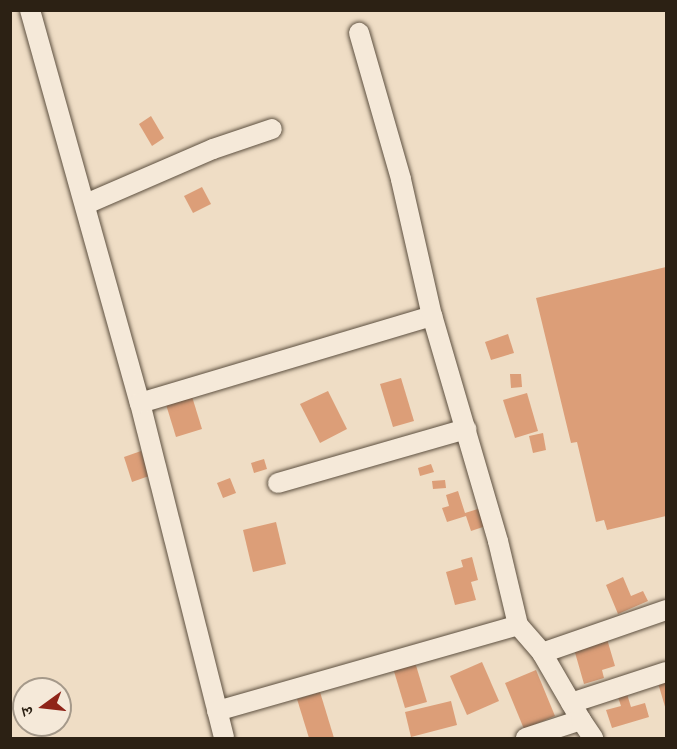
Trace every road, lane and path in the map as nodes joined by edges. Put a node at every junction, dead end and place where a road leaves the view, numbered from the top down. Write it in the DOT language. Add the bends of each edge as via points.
graph roads {
  1 [pos="30,10"];
  2 [pos="359,33"];
  3 [pos="272,129"];
  4 [pos="86,204"];
  5 [pos="432,316"];
  6 [pos="140,403"];
  7 [pos="466,429"];
  8 [pos="278,483"];
  9 [pos="666,610"];
  10 [pos="518,625"];
  11 [pos="542,653"];
  12 [pos="666,672"];
  13 [pos="570,703"];
  14 [pos="217,711"];
  15 [pos="581,720"];
  16 [pos="224,738"];
  17 [pos="526,738"];
  18 [pos="593,738"];
  1 -- 4 [label="street"];
  2 -- 5 [label="street" via="401,179"];
  3 -- 4 [label="street" via="213,149"];
  4 -- 6 [label="street"];
  5 -- 6 [label="street"];
  5 -- 7 [label="street"];
  6 -- 14 [label="street"];
  7 -- 8 [label="street"];
  7 -- 10 [label="street"];
  9 -- 11 [label="street"];
  10 -- 11 [label="street"];
  10 -- 14 [label="street"];
  11 -- 13 [label="street"];
  12 -- 13 [label="street"];
  13 -- 15 [label="street"];
  14 -- 16 [label="street"];
  15 -- 17 [label="street"];
  15 -- 18 [label="street"];
}
